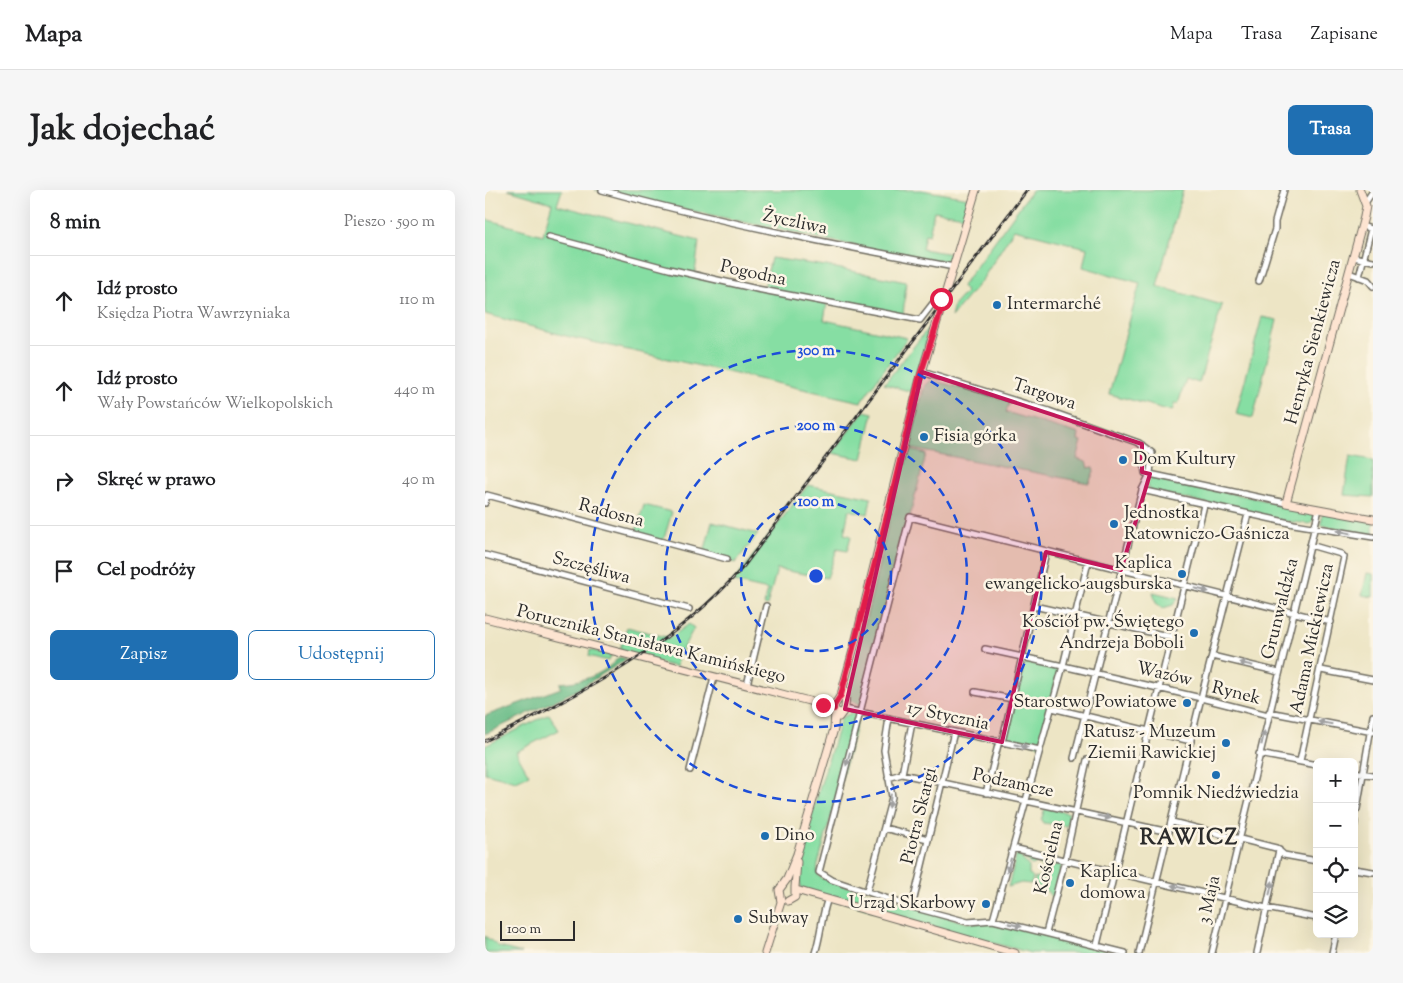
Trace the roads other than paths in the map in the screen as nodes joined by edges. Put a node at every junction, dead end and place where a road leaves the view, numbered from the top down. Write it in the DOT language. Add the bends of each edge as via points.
graph roads {
  1 [pos="602,190"];
  2 [pos="976,190"];
  3 [pos="1284,190"];
  4 [pos="1360,190"];
  5 [pos="1371,192"];
  6 [pos="1365,203"];
  7 [pos="1361,226"];
  8 [pos="1372,229"];
  9 [pos="549,237"];
  10 [pos="1353,257"];
  11 [pos="1363,259"];
  12 [pos="1373,261"];
  13 [pos="954,267"];
  14 [pos="1349,273"];
  15 [pos="1359,277"];
  16 [pos="1259,281"];
  17 [pos="1373,286"];
  18 [pos="945,298"];
  19 [pos="922,372"];
  20 [pos="1142,444"];
  21 [pos="1150,474"];
  22 [pos="1142,490"];
  23 [pos="486,494"];
  24 [pos="485,503"];
  25 [pos="1286,503"];
  26 [pos="1204,505"];
  27 [pos="1319,509"];
  28 [pos="1247,514"];
  29 [pos="1373,519"];
  30 [pos="1315,526"];
  31 [pos="1373,537"];
  32 [pos="1310,546"];
  33 [pos="1047,552"];
  34 [pos="485,555"];
  35 [pos="727,559"];
  36 [pos="1088,562"];
  37 [pos="1121,570"];
  38 [pos="1185,586"];
  39 [pos="1227,596"];
  40 [pos="766,606"];
  41 [pos="1034,606"];
  42 [pos="689,609"];
  43 [pos="1294,612"];
  44 [pos="1075,615"];
  45 [pos="485,618"];
  46 [pos="1107,622"];
  47 [pos="1331,622"];
  48 [pos="1172,636"];
  49 [pos="985,649"];
  50 [pos="1022,656"];
  51 [pos="1212,656"];
  52 [pos="1063,666"];
  53 [pos="1321,670"];
  54 [pos="1279,672"];
  55 [pos="1095,674"];
  56 [pos="714,677"];
  57 [pos="1373,680"];
  58 [pos="747,685"];
  59 [pos="1159,688"];
  60 [pos="975,692"];
  61 [pos="1201,698"];
  62 [pos="1013,699"];
  63 [pos="840,706"];
  64 [pos="1052,708"];
  65 [pos="862,712"];
  66 [pos="1268,714"];
  67 [pos="1084,716"];
  68 [pos="1373,716"];
  69 [pos="889,718"];
  70 [pos="1310,720"];
  71 [pos="912,723"];
  72 [pos="1148,730"];
  73 [pos="955,732"];
  74 [pos="1372,732"];
  75 [pos="1191,741"];
  76 [pos="1001,742"];
  77 [pos="1040,750"];
  78 [pos="1259,754"];
  79 [pos="1074,758"];
  80 [pos="1087,760"];
  81 [pos="1301,762"];
  82 [pos="1313,764"];
  83 [pos="690,770"];
  84 [pos="1358,773"];
  85 [pos="901,774"];
  86 [pos="1363,774"];
  87 [pos="1373,775"];
  88 [pos="888,778"];
  89 [pos="942,783"];
  90 [pos="986,793"];
  91 [pos="1249,795"];
  92 [pos="1027,801"];
  93 [pos="1358,803"];
  94 [pos="1075,811"];
  95 [pos="1127,822"];
  96 [pos="1171,822"];
  97 [pos="884,828"];
  98 [pos="1169,832"];
  99 [pos="928,839"];
  100 [pos="1239,839"];
  101 [pos="1013,848"];
  102 [pos="1279,850"];
  103 [pos="797,854"];
  104 [pos="1065,860"];
  105 [pos="1313,860"];
  106 [pos="1358,870"];
  107 [pos="1115,872"];
  108 [pos="1373,872"];
  109 [pos="1157,882"];
  110 [pos="784,884"];
  111 [pos="867,891"];
  112 [pos="791,894"];
  113 [pos="1225,898"];
  114 [pos="827,900"];
  115 [pos="912,907"];
  116 [pos="1267,908"];
  117 [pos="1313,917"];
  118 [pos="993,920"];
  119 [pos="1046,933"];
  120 [pos="1335,938"];
  121 [pos="1097,945"];
  122 [pos="765,953"];
  123 [pos="815,953"];
  124 [pos="1015,953"];
  125 [pos="1125,953"];
  126 [pos="1139,953"];
  127 [pos="1212,953"];
  128 [pos="1257,953"];
  129 [pos="1332,953"];
  1 -- 13 [label="street, Życzliwa" via="779,234"];
  2 -- 13 [label="street"];
  3 -- 16 [label="street"];
  4 -- 6 [label="street"];
  5 -- 6 [label="street"];
  6 -- 7 [label="street, Henryka Sienkiewicza"];
  7 -- 8 [label="street"];
  7 -- 10 [label="street, Henryka Sienkiewicza"];
  8 -- 11 [label="street"];
  9 -- 18 [label="street, Pogodna" via="757,289 920,320 934,302"];
  10 -- 11 [label="street"];
  10 -- 14 [label="street, Henryka Sienkiewicza"];
  11 -- 12 [label="street"];
  11 -- 15 [label="street"];
  13 -- 18 [label="street"];
  14 -- 15 [label="street"];
  14 -- 25 [label="street, Henryka Sienkiewicza"];
  15 -- 17 [label="street"];
  18 -- 19 [label="street"];
  19 -- 20 [label="street, Targowa"];
  19 -- 63 [label="street"];
  20 -- 21 [label="street" via="1143,470"];
  20 -- 21 [label="street" via="1153,454"];
  21 -- 22 [label="street"];
  21 -- 25 [label="street"];
  22 -- 26 [label="street"];
  22 -- 37 [label="street"];
  23 -- 24 [label="street, Radosna"];
  23 -- 35 [label="street, Radosna"];
  25 -- 27 [label="street"];
  26 -- 28 [label="street"];
  26 -- 38 [label="street"];
  27 -- 29 [label="street"];
  27 -- 30 [label="street, Grunwaldzka"];
  28 -- 30 [label="street"];
  28 -- 39 [label="street"];
  31 -- 30 [label="street, one-way"];
  30 -- 32 [label="street, Grunwaldzka"];
  32 -- 43 [label="street, Grunwaldzka"];
  32 -- 47 [label="street, Adama Mickiewicza" via="1344,557"];
  33 -- 36 [label="street"];
  33 -- 41 [label="street"];
  33 -- 65 [label="street" via="910,517"];
  34 -- 42 [label="street, Szczęśliwa"];
  36 -- 37 [label="street"];
  36 -- 44 [label="street"];
  37 -- 38 [label="street"];
  37 -- 46 [label="street"];
  38 -- 39 [label="street, one-way"];
  38 -- 48 [label="street"];
  39 -- 43 [label="street"];
  39 -- 51 [label="street"];
  40 -- 58 [label="street"];
  41 -- 44 [label="street"];
  41 -- 50 [label="street"];
  43 -- 47 [label="street"];
  43 -- 54 [label="street, Grunwaldzka"];
  44 -- 46 [label="street"];
  44 -- 52 [label="street"];
  45 -- 56 [label="street, Porucznika Stanisława Kamińskiego"];
  46 -- 48 [label="street"];
  46 -- 55 [label="street"];
  47 -- 53 [label="street, Adama Mickiewicza"];
  48 -- 59 [label="street"];
  49 -- 50 [label="street"];
  50 -- 52 [label="street, Wazów"];
  50 -- 62 [label="street, one-way"];
  54 -- 51 [label="street, one-way"];
  51 -- 61 [label="street"];
  52 -- 55 [label="street, Wazów"];
  52 -- 64 [label="street"];
  53 -- 57 [label="street"];
  53 -- 70 [label="street, Adama Mickiewicza"];
  54 -- 66 [label="street, Grunwaldzka"];
  55 -- 59 [label="street, Wazów"];
  55 -- 67 [label="street"];
  56 -- 58 [label="street, Porucznika Stanisława Kamińskiego"];
  56 -- 83 [label="street"];
  58 -- 63 [label="street, Porucznika Stanisława Kamińskiego"];
  59 -- 61 [label="street, Wazów"];
  59 -- 72 [label="street"];
  60 -- 62 [label="street"];
  61 -- 66 [label="street, Rynek"];
  61 -- 75 [label="street, Rynek"];
  62 -- 76 [label="street"];
  63 -- 65 [label="street, 17 Stycznia"];
  63 -- 103 [label="street"];
  64 -- 67 [label="street"];
  64 -- 77 [label="street"];
  65 -- 69 [label="street, 17 Stycznia"];
  65 -- 111 [label="street, one-way" via="819,872 832,880"];
  66 -- 70 [label="street"];
  78 -- 66 [label="street, Rynek, one-way"];
  67 -- 72 [label="street"];
  67 -- 79 [label="street"];
  68 -- 74 [label="street"];
  69 -- 71 [label="street, 17 Stycznia"];
  69 -- 88 [label="street" via="884,750"];
  74 -- 70 [label="street, one-way"];
  70 -- 81 [label="street, Adama Mickiewicza"];
  71 -- 73 [label="street, 17 Stycznia"];
  71 -- 85 [label="street"];
  72 -- 75 [label="street"];
  72 -- 95 [label="street"];
  73 -- 76 [label="street, 17 Stycznia"];
  73 -- 89 [label="street, Piotra Skargi"];
  74 -- 86 [label="street"];
  75 -- 96 [label="street, Rynek"];
  76 -- 77 [label="street, 17 Stycznia, one-way"];
  76 -- 90 [label="street"];
  77 -- 92 [label="street"];
  78 -- 81 [label="street"];
  78 -- 91 [label="street, Rynek"];
  80 -- 94 [label="street, Kościelna"];
  81 -- 82 [label="street"];
  84 -- 86 [label="street"];
  85 -- 88 [label="street"];
  85 -- 89 [label="street, Podzamcze"];
  86 -- 87 [label="street"];
  86 -- 93 [label="street"];
  88 -- 97 [label="street, one-way" via="892,797"];
  89 -- 90 [label="street, Podzamcze"];
  89 -- 99 [label="street, Piotra Skargi"];
  90 -- 92 [label="street, Podzamcze"];
  91 -- 100 [label="street, 3 Maja"];
  92 -- 94 [label="street, Podzamcze"];
  92 -- 101 [label="street"];
  94 -- 95 [label="street, Podzamcze, one-way"];
  94 -- 104 [label="street, Kościelna"];
  95 -- 98 [label="street, Podzamcze"];
  95 -- 107 [label="street"];
  96 -- 98 [label="street, Rynek"];
  96 -- 100 [label="street"];
  97 -- 99 [label="street"];
  97 -- 111 [label="street"];
  98 -- 109 [label="street, Rynek"];
  99 -- 115 [label="street, Piotra Skargi"];
  100 -- 102 [label="street"];
  100 -- 113 [label="street, 3 Maja"];
  101 -- 104 [label="street"];
  101 -- 118 [label="street, one-way"];
  102 -- 105 [label="street"];
  116 -- 102 [label="street, one-way"];
  103 -- 110 [label="street"];
  103 -- 112 [label="street"];
  104 -- 107 [label="street"];
  104 -- 119 [label="street, Kościelna"];
  106 -- 108 [label="street"];
  107 -- 109 [label="street"];
  107 -- 121 [label="street"];
  113 -- 109 [label="street, one-way"];
  109 -- 126 [label="street, Rynek"];
  110 -- 112 [label="street" via="791,883"];
  110 -- 112 [label="street" via="779,890"];
  111 -- 115 [label="street"];
  112 -- 114 [label="street"];
  112 -- 122 [label="street"];
  113 -- 116 [label="street"];
  113 -- 127 [label="street, 3 Maja"];
  114 -- 123 [label="street"];
  114 -- 124 [label="street"];
  115 -- 118 [label="street" via="968,922"];
  116 -- 117 [label="street"];
  116 -- 128 [label="street"];
  118 -- 119 [label="street, one-way"];
  119 -- 121 [label="street"];
  120 -- 129 [label="street"];
  121 -- 125 [label="street"];
}
